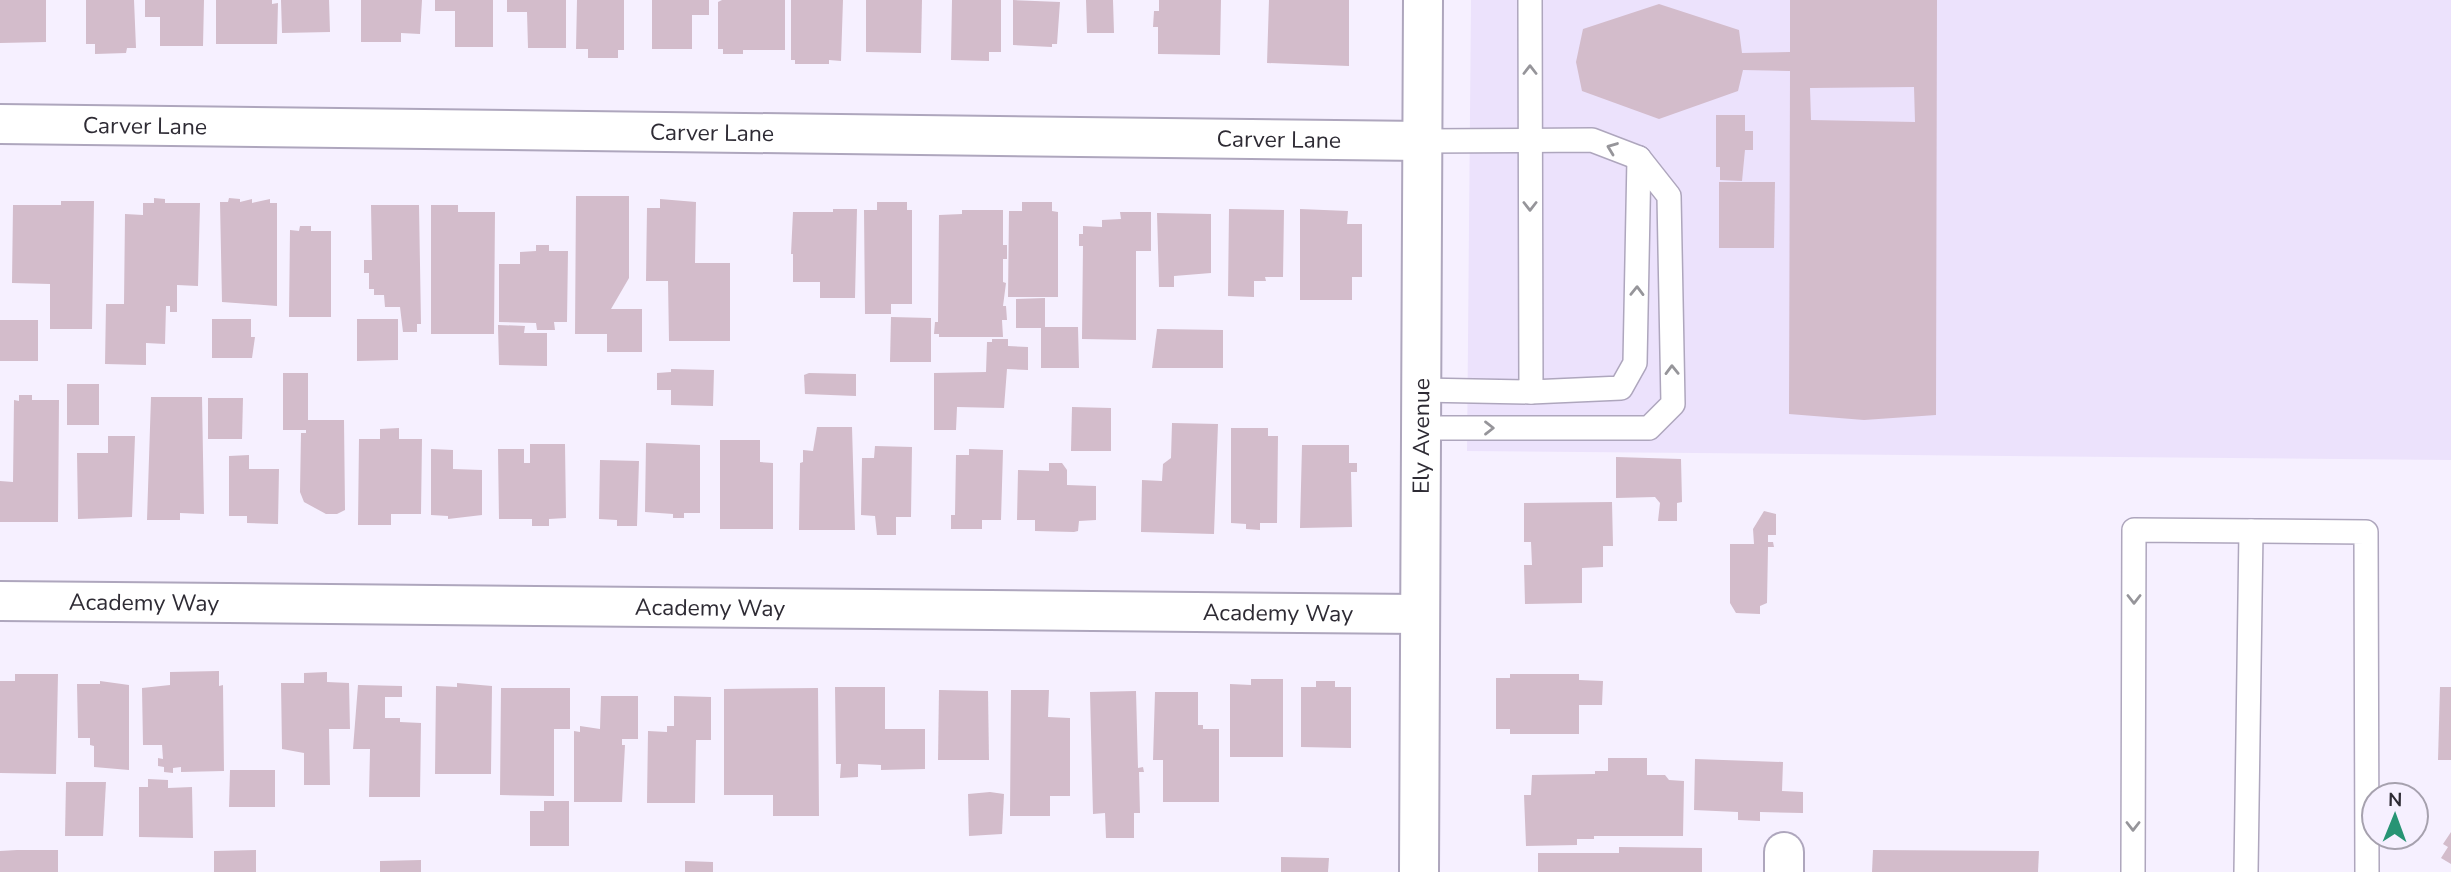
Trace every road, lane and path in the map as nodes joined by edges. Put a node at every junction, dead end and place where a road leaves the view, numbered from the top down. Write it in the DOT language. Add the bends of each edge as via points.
graph roads {
  1 [pos="1423,0"];
  2 [pos="1530,0"];
  3 [pos="0,124"];
  4 [pos="1530,138"];
  5 [pos="1423,141"];
  6 [pos="1639,158"];
  7 [pos="1420,390"];
  8 [pos="1531,392"];
  9 [pos="1421,428"];
  10 [pos="2251,531"];
  11 [pos="0,601"];
  12 [pos="1420,614"];
  13 [pos="1419,872"];
  14 [pos="2133,872"];
  15 [pos="2246,872"];
  16 [pos="2367,872"];
  1 -- 5 [label="street, Ely Avenue"];
  4 -- 2 [label="lane, one-way"];
  3 -- 5 [label="street, Carver Lane"];
  4 -- 5 [label="lane"];
  6 -- 4 [label="lane, one-way" via="1592,140"];
  4 -- 8 [label="lane, one-way"];
  5 -- 7 [label="street, Ely Avenue"];
  8 -- 6 [label="lane, one-way" via="1621,388 1635,363"];
  9 -- 6 [label="lane, one-way" via="1649,428 1673,404 1669,197"];
  7 -- 8 [label="lane"];
  7 -- 9 [label="street, Ely Avenue"];
  9 -- 12 [label="street, Ely Avenue"];
  10 -- 14 [label="lane, one-way" via="2134,530"];
  10 -- 15 [label="lane"];
  10 -- 16 [label="lane" via="2366,532"];
  11 -- 12 [label="street, Academy Way"];
  12 -- 13 [label="street, Ely Avenue"];
}
